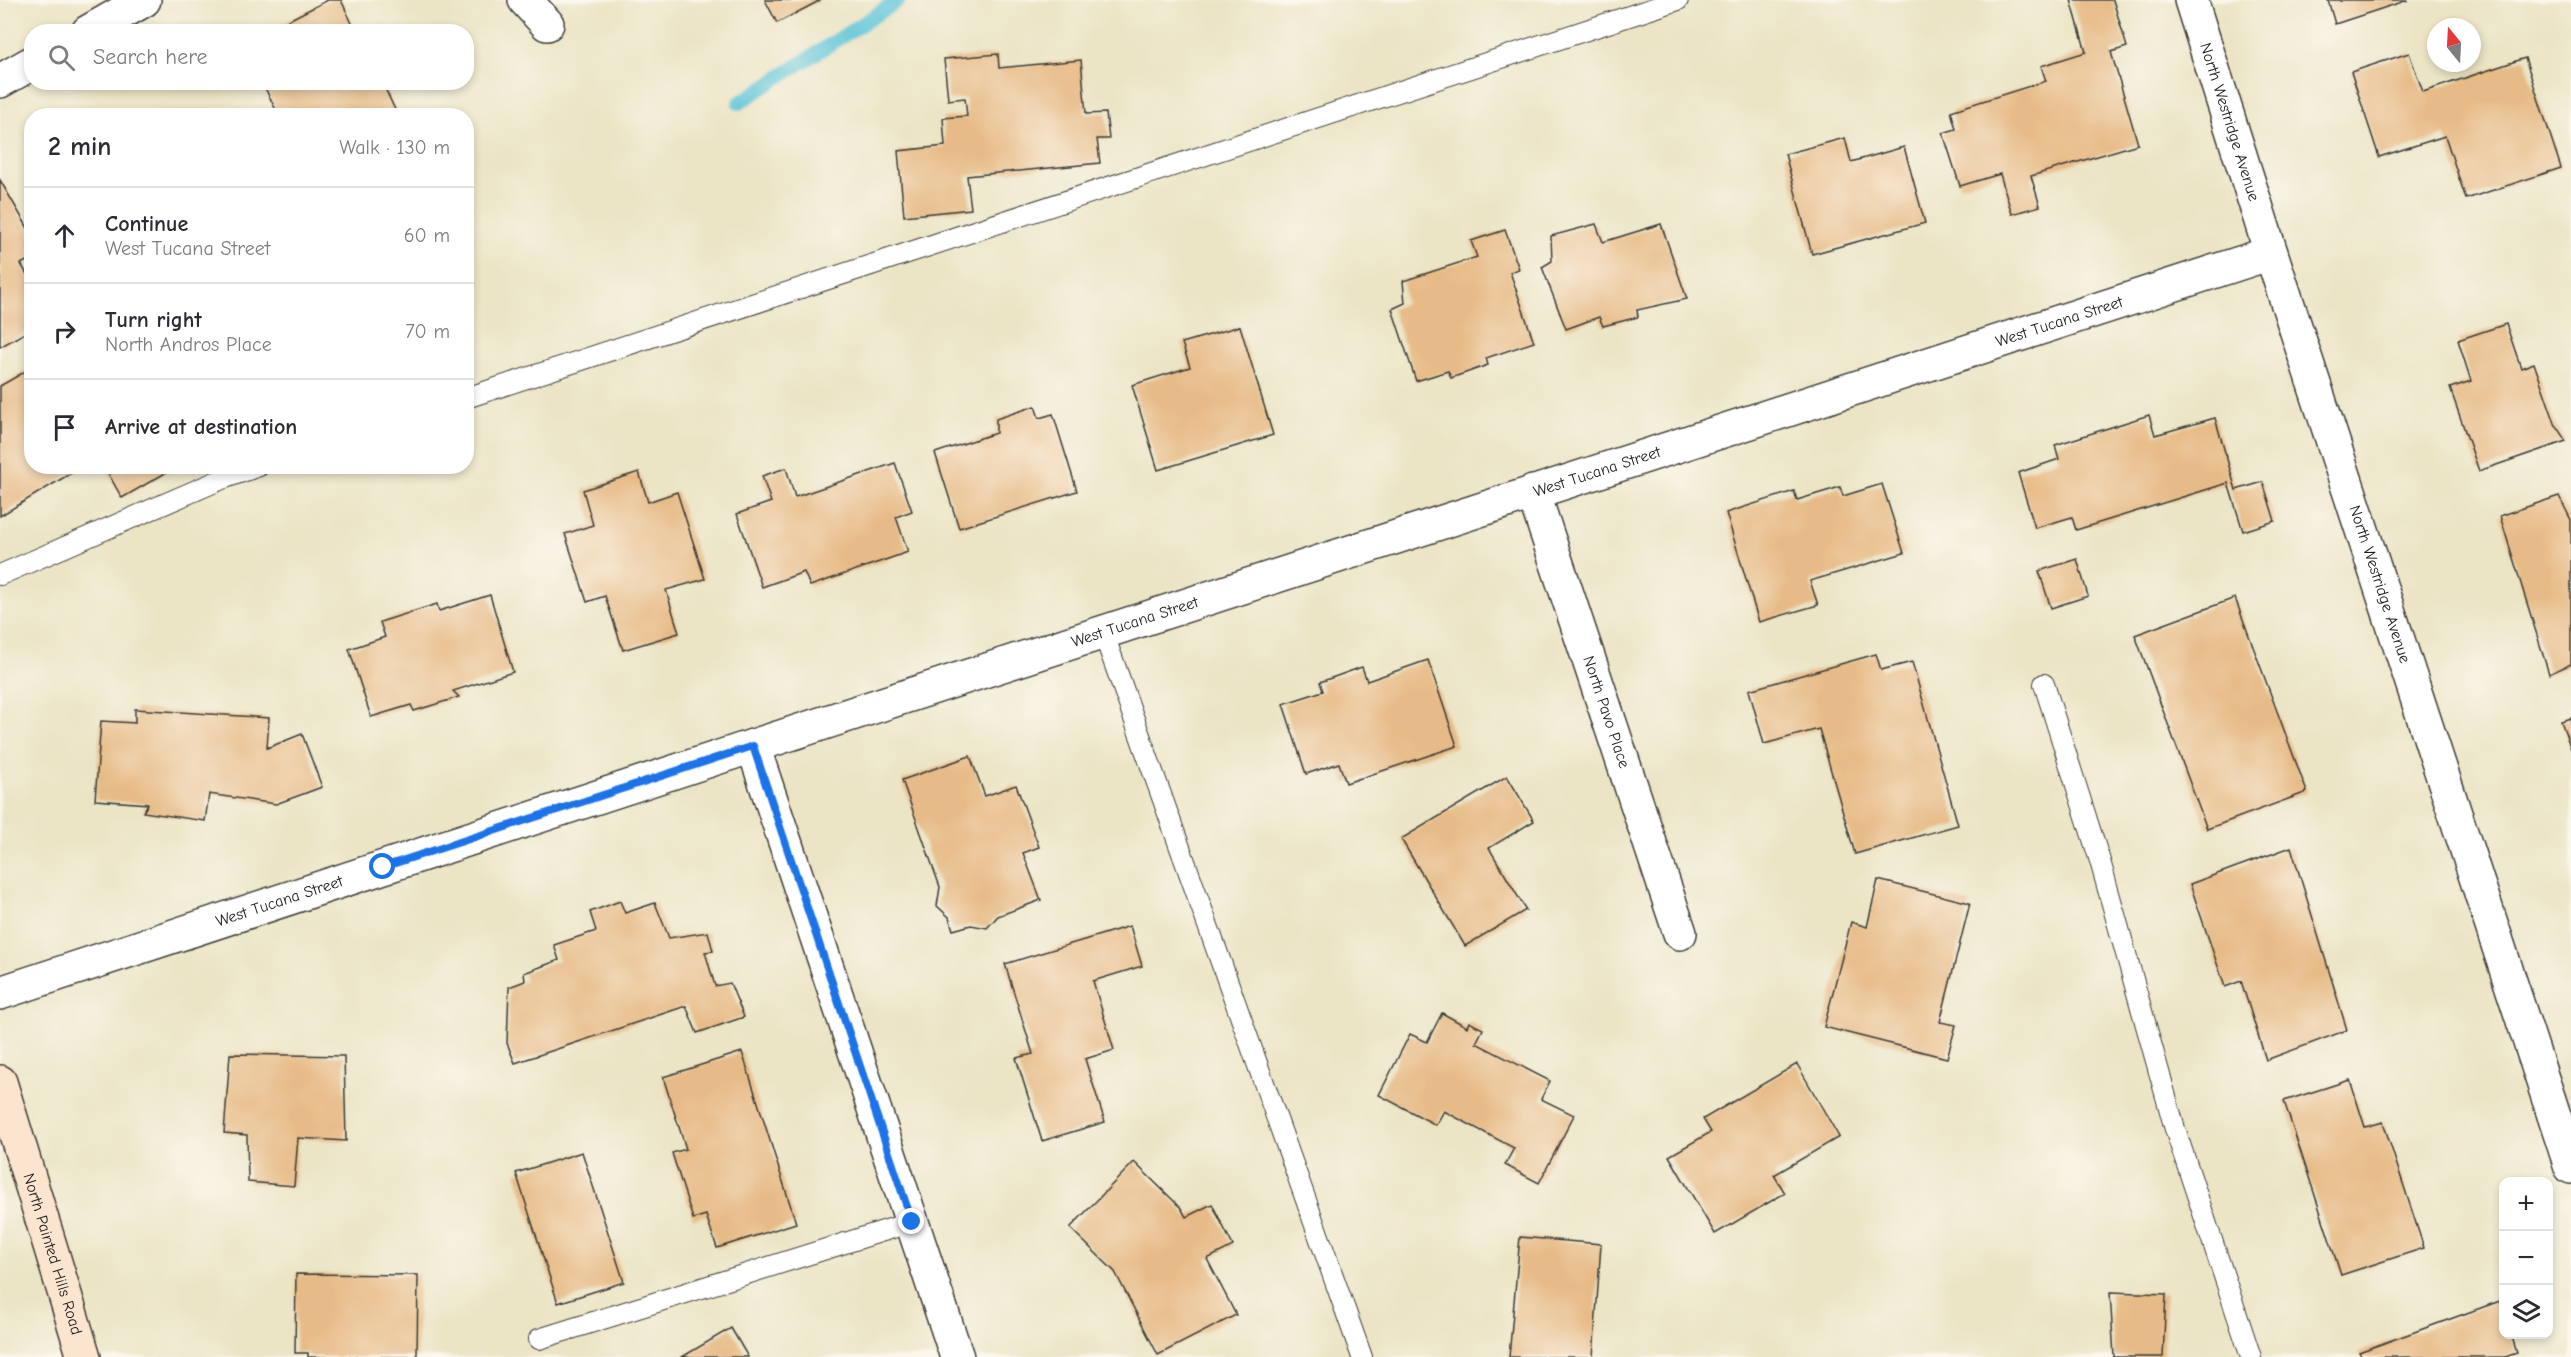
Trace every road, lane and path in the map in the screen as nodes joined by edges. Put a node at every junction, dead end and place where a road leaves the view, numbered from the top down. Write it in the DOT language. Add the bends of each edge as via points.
graph roads {
  1 [pos="144,0"];
  2 [pos="525,0"];
  3 [pos="1678,0"];
  4 [pos="2191,0"];
  5 [pos="102,24"];
  6 [pos="547,24"];
  7 [pos="24,68"];
  8 [pos="0,81"];
  9 [pos="2271,253"];
  10 [pos="474,395"];
  11 [pos="234,474"];
  12 [pos="1533,492"];
  13 [pos="0,575"];
  14 [pos="1103,632"];
  15 [pos="2044,684"];
  16 [pos="753,746"];
  17 [pos="1680,933"];
  18 [pos="0,993"];
  19 [pos="0,1082"];
  20 [pos="2571,1167"];
  21 [pos="912,1222"];
  22 [pos="539,1339"];
  23 [pos="84,1357"];
  24 [pos="957,1357"];
  25 [pos="1362,1357"];
  26 [pos="2251,1357"];
  1 -- 5 [label="street"];
  2 -- 6 [label="street"];
  3 -- 10 [label="lane"];
  4 -- 9 [label="street, North Westridge Avenue"];
  7 -- 8 [label="street"];
  9 -- 12 [label="street, West Tucana Street"];
  9 -- 20 [label="street, North Westridge Avenue"];
  11 -- 13 [label="lane"];
  12 -- 14 [label="street, West Tucana Street"];
  12 -- 17 [label="street, North Pavo Place"];
  14 -- 16 [label="street, West Tucana Street"];
  14 -- 25 [label="lane"];
  15 -- 26 [label="lane" via="2100,861 2175,1129"];
  16 -- 18 [label="street, West Tucana Street"];
  16 -- 21 [label="street"];
  19 -- 23 [label="street, North Painted Hills Road"];
  21 -- 22 [label="lane"];
  21 -- 24 [label="street"];
}
